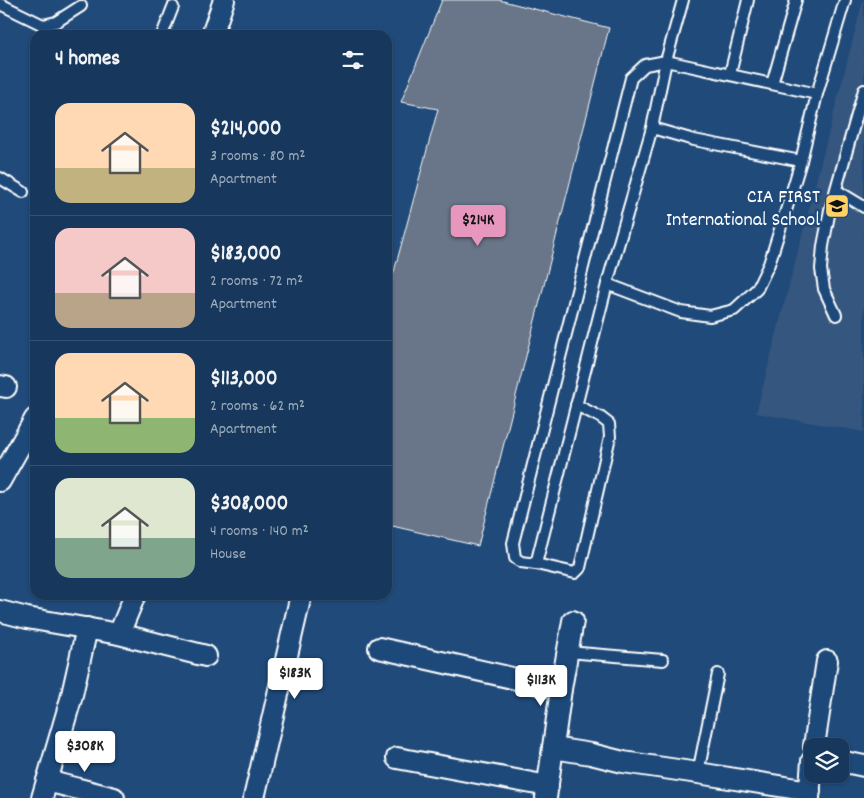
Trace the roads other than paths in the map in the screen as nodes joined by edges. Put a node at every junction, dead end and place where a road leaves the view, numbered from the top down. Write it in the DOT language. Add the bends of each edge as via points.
graph roads {
  1 [pos="224,0"];
  2 [pos="683,0"];
  3 [pos="748,0"];
  4 [pos="796,0"];
  5 [pos="845,0"];
  6 [pos="0,4"];
  7 [pos="81,6"];
  8 [pos="173,7"];
  9 [pos="43,25"];
  10 [pos="46,30"];
  11 [pos="164,30"];
  12 [pos="214,30"];
  13 [pos="666,61"];
  14 [pos="730,74"];
  15 [pos="772,84"];
  16 [pos="864,90"];
  17 [pos="817,94"];
  18 [pos="652,128"];
  19 [pos="801,161"];
  20 [pos="0,178"];
  21 [pos="836,190"];
  22 [pos="23,192"];
  23 [pos="864,208"];
  24 [pos="607,284"];
  25 [pos="836,315"];
  26 [pos="576,405"];
  27 [pos="30,428"];
  28 [pos="0,481"];
  29 [pos="536,564"];
  30 [pos="133,600"];
  31 [pos="301,600"];
  32 [pos="0,611"];
  33 [pos="573,621"];
  34 [pos="87,628"];
  35 [pos="119,634"];
  36 [pos="379,648"];
  37 [pos="568,652"];
  38 [pos="206,656"];
  39 [pos="663,660"];
  40 [pos="827,661"];
  41 [pos="718,674"];
  42 [pos="561,689"];
  43 [pos="815,738"];
  44 [pos="553,748"];
  45 [pos="397,758"];
  46 [pos="849,763"];
  47 [pos="864,766"];
  48 [pos="698,773"];
  49 [pos="45,789"];
  50 [pos="547,792"];
  51 [pos="809,795"];
  52 [pos="114,798"];
  53 [pos="254,798"];
  1 -- 12 [label="street"];
  2 -- 13 [label="lane"];
  3 -- 14 [label="lane"];
  4 -- 15 [label="lane"];
  5 -- 17 [label="lane"];
  6 -- 9 [label="lane"];
  7 -- 9 [label="lane" via="56,22"];
  8 -- 11 [label="lane"];
  9 -- 10 [label="lane"];
  13 -- 14 [label="lane"];
  13 -- 18 [label="lane"];
  13 -- 29 [label="lane" via="645,65 631,78 513,543 516,558"];
  14 -- 15 [label="lane"];
  15 -- 17 [label="lane"];
  16 -- 21 [label="lane"];
  17 -- 19 [label="lane"];
  18 -- 19 [label="lane" via="694,140"];
  18 -- 24 [label="lane"];
  19 -- 24 [label="lane" via="769,264 757,289 734,310 710,316 682,312"];
  20 -- 22 [label="lane"];
  21 -- 23 [label="lane"];
  21 -- 25 [label="lane" via="821,269 824,289"];
  24 -- 26 [label="lane"];
  26 -- 29 [label="lane"];
  26 -- 29 [label="lane" via="609,424 610,437 580,568 575,573"];
  27 -- 28 [label="street"];
  30 -- 35 [label="street"];
  31 -- 53 [label="street"];
  32 -- 34 [label="street"];
  33 -- 37 [label="street"];
  34 -- 35 [label="street"];
  34 -- 49 [label="street"];
  35 -- 38 [label="street"];
  36 -- 42 [label="street"];
  37 -- 39 [label="lane"];
  37 -- 42 [label="street"];
  40 -- 43 [label="street"];
  41 -- 48 [label="lane"];
  42 -- 44 [label="street"];
  44 -- 48 [label="street"];
  44 -- 50 [label="street"];
  45 -- 50 [label="street"];
  46 -- 47 [label="street"];
  48 -- 51 [label="street"];
  49 -- 52 [label="street"];
}
